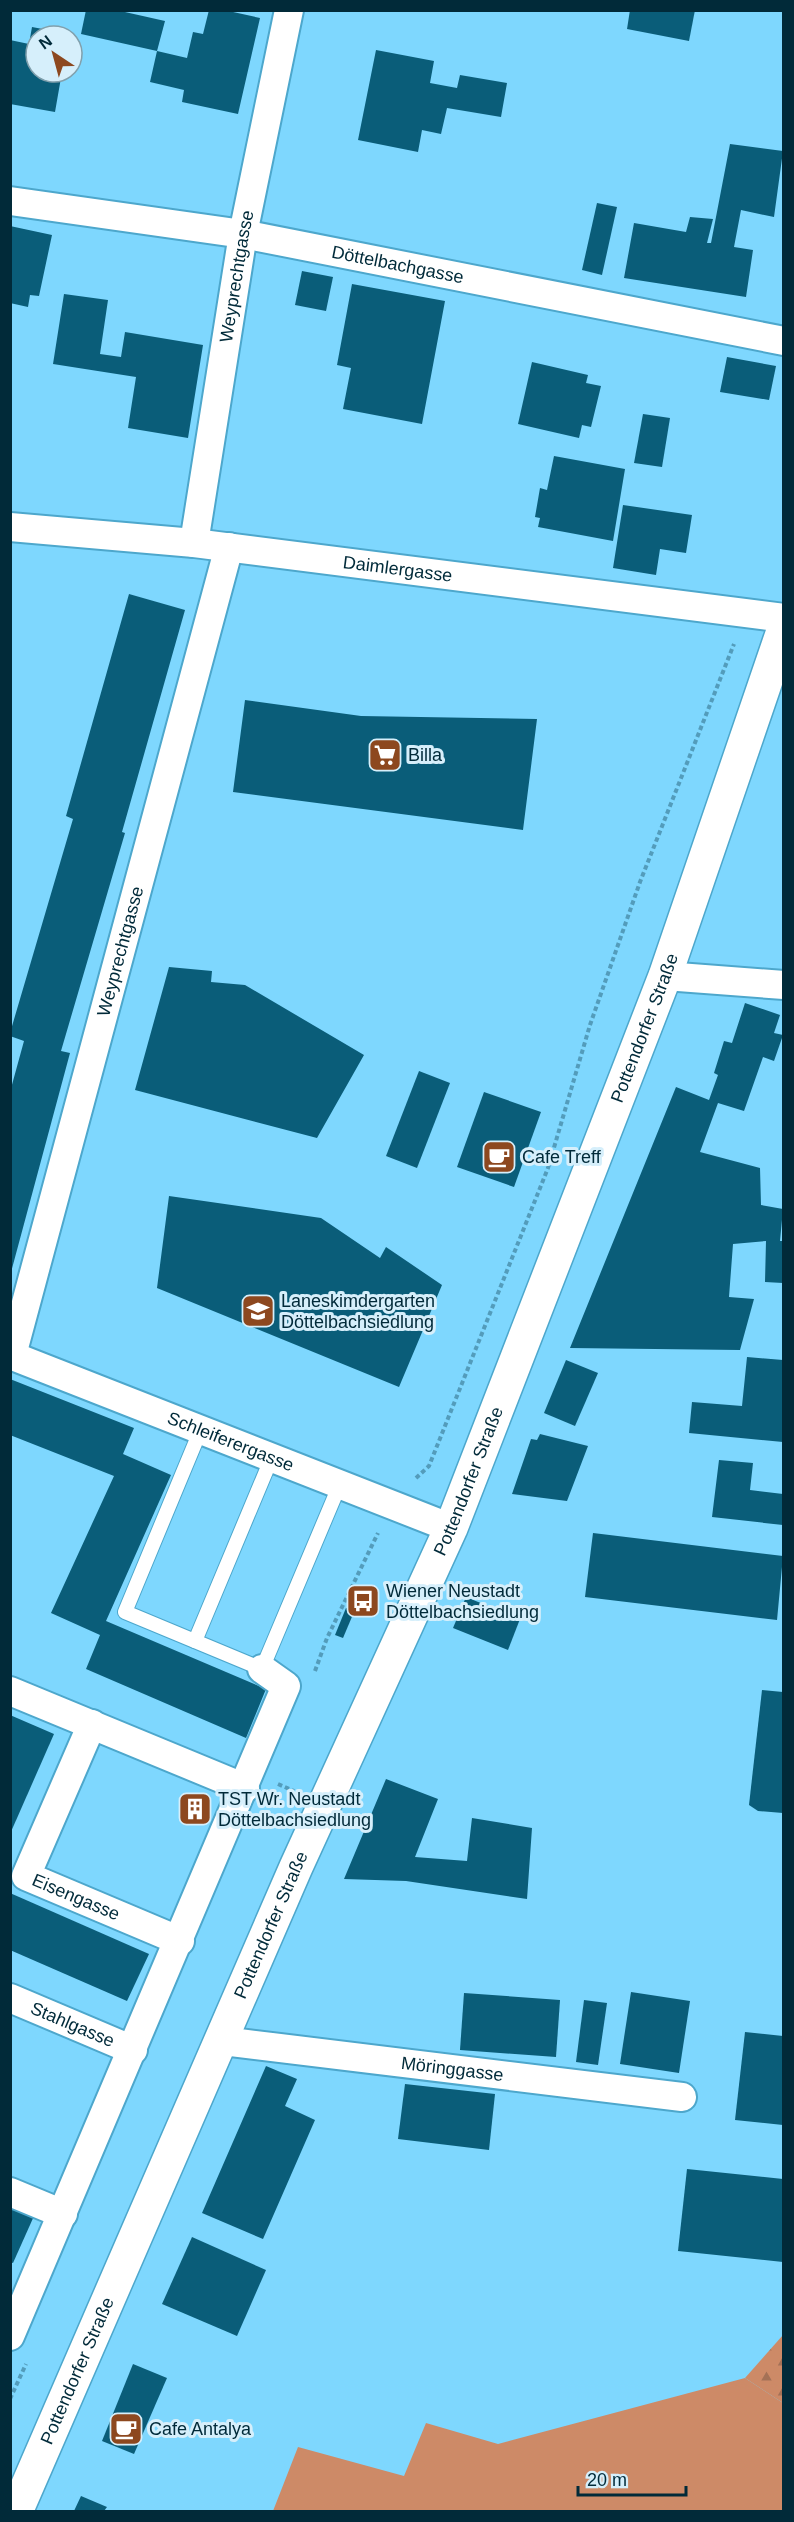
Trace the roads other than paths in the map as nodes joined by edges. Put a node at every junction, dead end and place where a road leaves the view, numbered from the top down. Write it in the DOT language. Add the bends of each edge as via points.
graph roads {
  1 [pos="289,10"];
  2 [pos="10,201"];
  3 [pos="243,234"];
  4 [pos="783,341"];
  5 [pos="10,527"];
  6 [pos="194,543"];
  7 [pos="229,547"];
  8 [pos="783,618"];
  9 [pos="783,628"];
  10 [pos="665,976"];
  11 [pos="783,984"];
  12 [pos="11,1355"];
  13 [pos="201,1429"];
  14 [pos="272,1457"];
  15 [pos="339,1484"];
  16 [pos="451,1528"];
  17 [pos="195,1641"];
  18 [pos="262,1669"];
  19 [pos="10,1691"];
  20 [pos="92,1724"];
  21 [pos="245,1788"];
  22 [pos="180,1941"];
  23 [pos="10,1998"];
  24 [pos="223,2041"];
  25 [pos="133,2050"];
  26 [pos="682,2097"];
  27 [pos="10,2192"];
  28 [pos="63,2214"];
  29 [pos="13,2323"];
  30 [pos="16,2511"];
  1 -- 3 [label="street, Weyprechtgasse"];
  2 -- 3 [label="street, Döttelbachgasse"];
  3 -- 4 [label="street, Döttelbachgasse"];
  3 -- 6 [label="street, Weyprechtgasse"];
  5 -- 6 [label="street, Daimlergasse"];
  6 -- 7 [label="street, Daimlergasse"];
  7 -- 8 [label="street, Daimlergasse"];
  7 -- 12 [label="street, Weyprechtgasse"];
  9 -- 10 [label="main road, Pottendorfer Straße"];
  10 -- 11 [label="street"];
  10 -- 16 [label="main road, Pottendorfer Straße"];
  12 -- 13 [label="street, Schleiferergasse"];
  13 -- 14 [label="street, Schleiferergasse"];
  13 -- 17 [label="lane" via="125,1612"];
  14 -- 15 [label="street, Schleiferergasse"];
  14 -- 17 [label="lane"];
  15 -- 16 [label="street, Schleiferergasse"];
  15 -- 18 [label="lane"];
  16 -- 24 [label="main road, Pottendorfer Straße" via="296,1867"];
  17 -- 18 [label="lane"];
  18 -- 21 [label="street" via="286,1686"];
  19 -- 20 [label="street"];
  20 -- 21 [label="street"];
  20 -- 22 [label="street, Eisengasse" via="26,1876"];
  21 -- 22 [label="street"];
  22 -- 25 [label="street"];
  23 -- 25 [label="street, Stahlgasse"];
  24 -- 26 [label="street, Möringgasse"];
  24 -- 30 [label="main road, Pottendorfer Straße"];
  25 -- 28 [label="street"];
  27 -- 28 [label="street"];
  28 -- 29 [label="street"];
}
